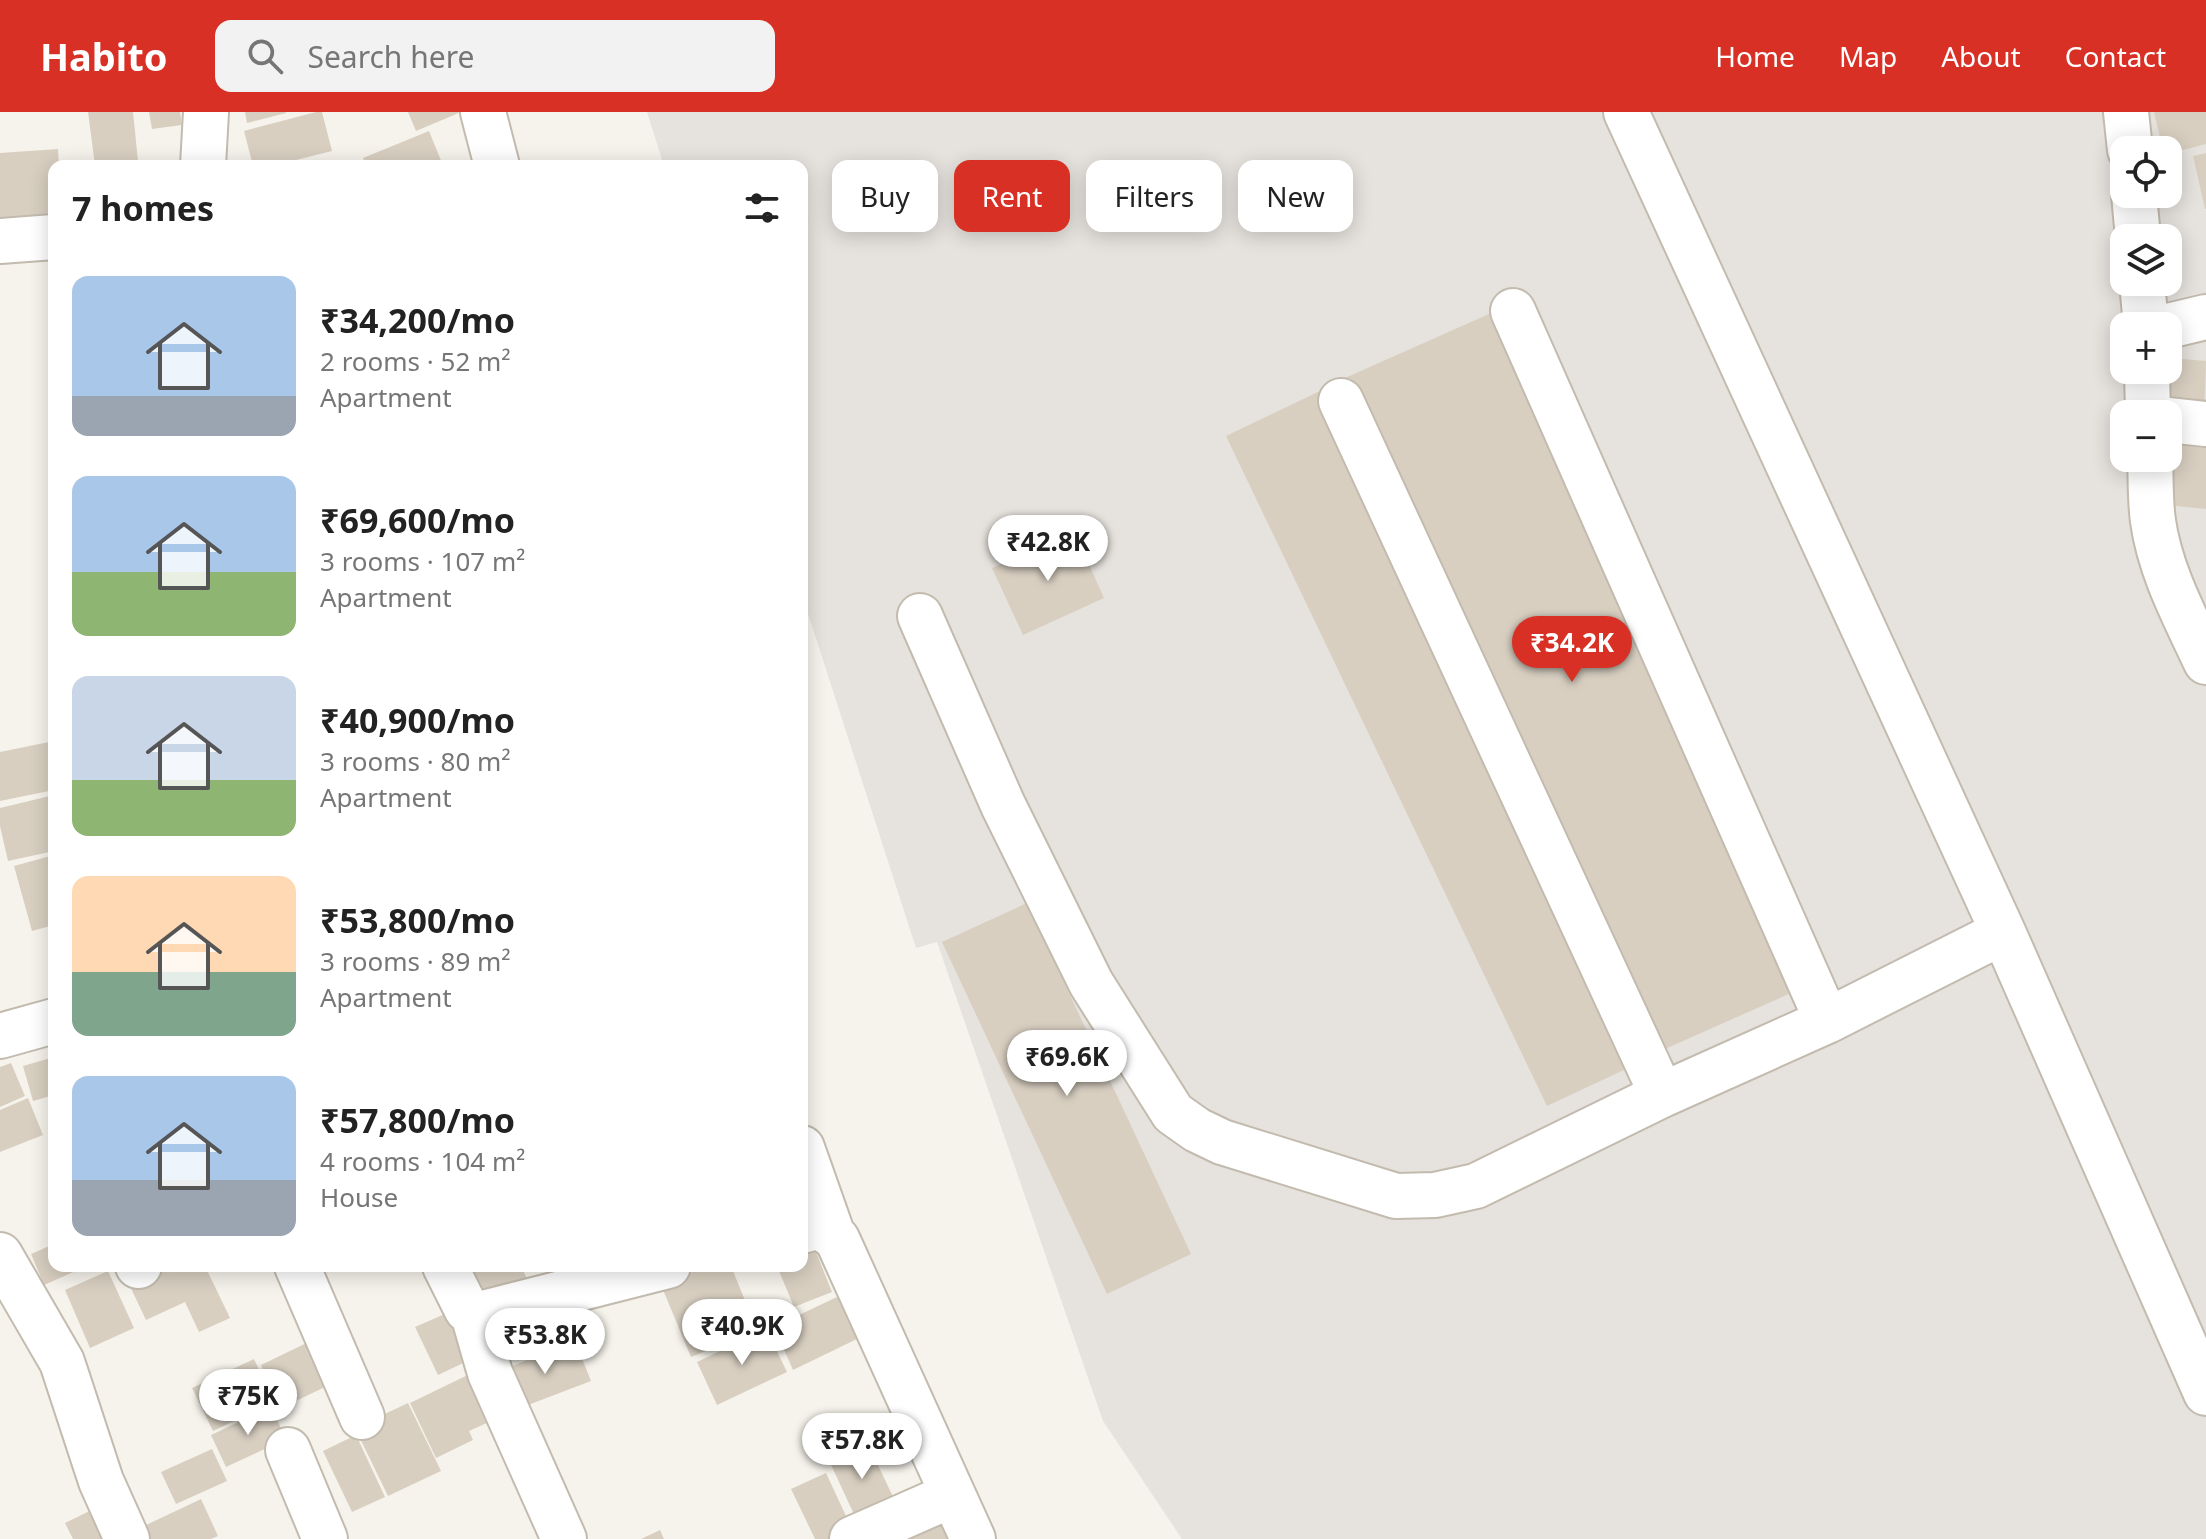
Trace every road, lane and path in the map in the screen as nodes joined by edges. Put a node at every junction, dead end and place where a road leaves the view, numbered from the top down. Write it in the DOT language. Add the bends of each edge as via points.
graph roads {
  1 [pos="206,112"];
  2 [pos="483,112"];
  3 [pos="1626,112"];
  4 [pos="2126,112"];
  5 [pos="2129,136"];
  6 [pos="203,160"];
  7 [pos="495,160"];
  8 [pos="48,237"];
  9 [pos="0,241"];
  10 [pos="1513,311"];
  11 [pos="2206,317"];
  12 [pos="2182,323"];
  13 [pos="1341,401"];
  14 [pos="2182,421"];
  15 [pos="2206,424"];
  16 [pos="2151,472"];
  17 [pos="920,616"];
  18 [pos="2206,662"];
  19 [pos="2003,932"];
  20 [pos="1827,1021"];
  21 [pos="48,1023"];
  22 [pos="0,1036"];
  23 [pos="1662,1095"];
  24 [pos="808,1182"];
  25 [pos="817,1232"];
  26 [pos="0,1255"];
  27 [pos="300,1272"];
  28 [pos="448,1272"];
  29 [pos="645,1272"];
  30 [pos="473,1314"];
  31 [pos="2206,1393"];
  32 [pos="362,1417"];
  33 [pos="288,1450"];
  34 [pos="952,1495"];
  35 [pos="127,1539"];
  36 [pos="325,1539"];
  37 [pos="564,1539"];
  38 [pos="852,1539"];
  39 [pos="973,1539"];
  1 -- 6 [label="street"];
  2 -- 7 [label="street"];
  3 -- 19 [label="street"];
  4 -- 5 [label="street"];
  8 -- 9 [label="street"];
  10 -- 20 [label="street"];
  11 -- 12 [label="street"];
  13 -- 23 [label="street"];
  14 -- 15 [label="street"];
  16 -- 18 [label="street" via="2160,552"];
  17 -- 23 [label="street" via="1003,805 1091,983 1173,1113 1197,1130 1396,1196 1435,1195 1476,1186"];
  19 -- 20 [label="street"];
  19 -- 31 [label="street"];
  20 -- 23 [label="street"];
  21 -- 22 [label="street"];
  24 -- 25 [label="street"];
  25 -- 34 [label="street"];
  26 -- 35 [label="street" via="62,1362 101,1481"];
  27 -- 32 [label="street"];
  28 -- 30 [label="street"];
  29 -- 30 [label="street"];
  30 -- 37 [label="street" via="494,1383"];
  33 -- 36 [label="street"];
  34 -- 38 [label="street"];
  34 -- 39 [label="street"];
}
